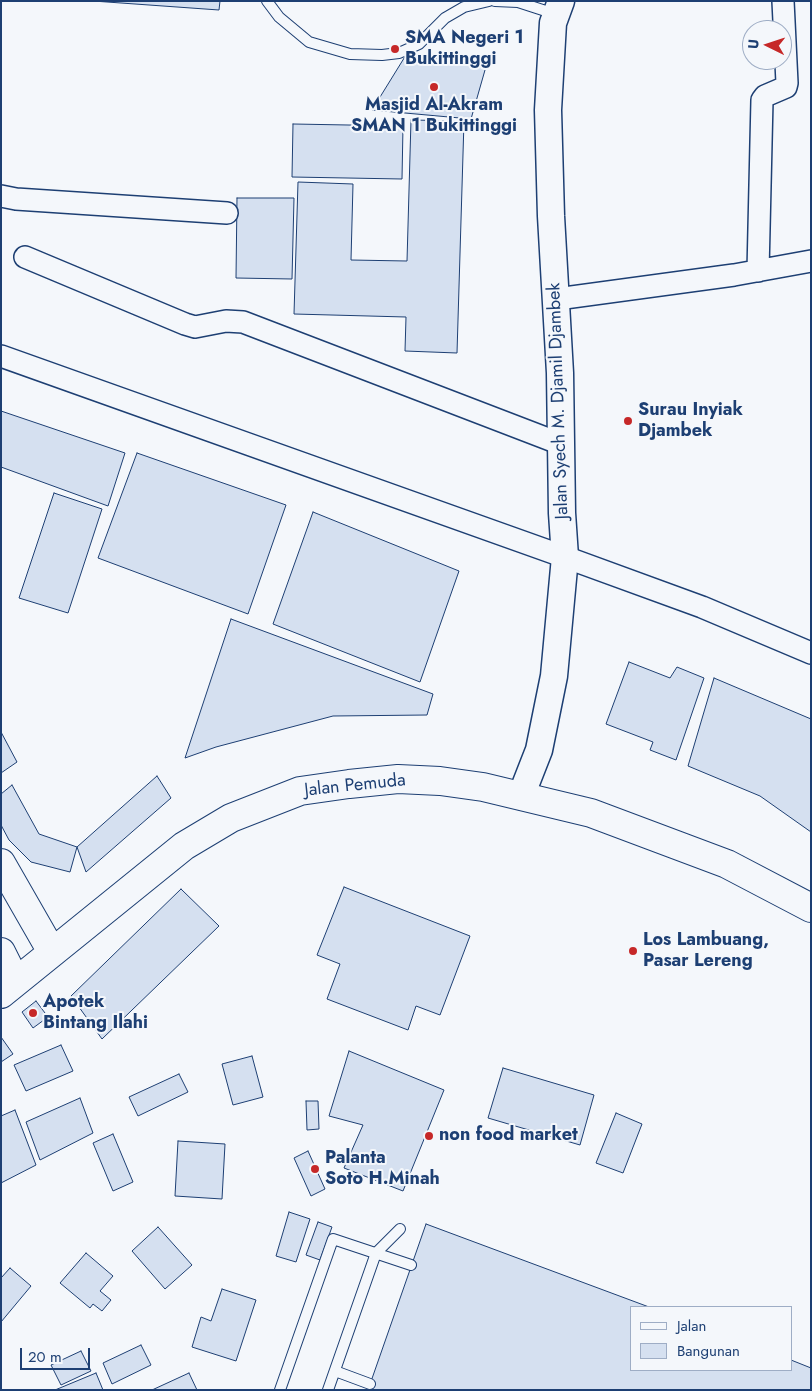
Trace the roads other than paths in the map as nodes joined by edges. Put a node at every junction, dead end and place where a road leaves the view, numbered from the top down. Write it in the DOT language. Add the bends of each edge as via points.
graph roads {
  1 [pos="267,1"];
  2 [pos="489,1"];
  3 [pos="495,1"];
  4 [pos="783,1"];
  5 [pos="558,8"];
  6 [pos="1,196"];
  7 [pos="227,213"];
  8 [pos="25,257"];
  9 [pos="811,261"];
  10 [pos="758,270"];
  11 [pos="557,299"];
  12 [pos="1,356"];
  13 [pos="561,444"];
  14 [pos="565,557"];
  15 [pos="811,654"];
  16 [pos="521,796"];
  17 [pos="1,863"];
  18 [pos="811,908"];
  19 [pos="1,952"];
  20 [pos="52,952"];
  21 [pos="8,988"];
  22 [pos="400,1229"];
  23 [pos="376,1253"];
  24 [pos="411,1265"];
  25 [pos="334,1371"];
  26 [pos="370,1384"];
  27 [pos="280,1390"];
  28 [pos="328,1390"];
  1 -- 2 [label="lane" via="278,16 309,42 350,54 382,55 419,44 445,18 458,10"];
  3 -- 5 [label="lane"];
  4 -- 10 [label="street" via="787,83 786,87 762,100"];
  5 -- 11 [label="street, Jalan Syech M. Djamil Djambek" via="549,68 548,110"];
  6 -- 7 [label="street"];
  8 -- 13 [label="street" via="185,324 195,327 226,321 242,322"];
  9 -- 10 [label="street"];
  10 -- 11 [label="street"];
  11 -- 13 [label="street, Jalan Syech M. Djamil Djambek"];
  12 -- 14 [label="street"];
  13 -- 14 [label="street, Jalan Syech M. Djamil Djambek"];
  14 -- 15 [label="street" via="702,607"];
  14 -- 16 [label="street, Jalan Syech M. Djamil Djambek" via="554,676 540,750"];
  16 -- 18 [label="main road, Jalan Pemuda" via="591,813 661,838 727,864"];
  16 -- 20 [label="main road, Jalan Pemuda" via="440,781 398,779 300,792 231,818 184,846"];
  17 -- 20 [label="main road"];
  19 -- 21 [label="main road"];
  20 -- 21 [label="main road, Jalan Pemuda"];
  22 -- 23 [label="lane"];
  23 -- 24 [label="lane"];
  23 -- 25 [label="lane"];
  23 -- 27 [label="lane" via="333,1238"];
  25 -- 26 [label="lane"];
  25 -- 28 [label="lane"];
}
